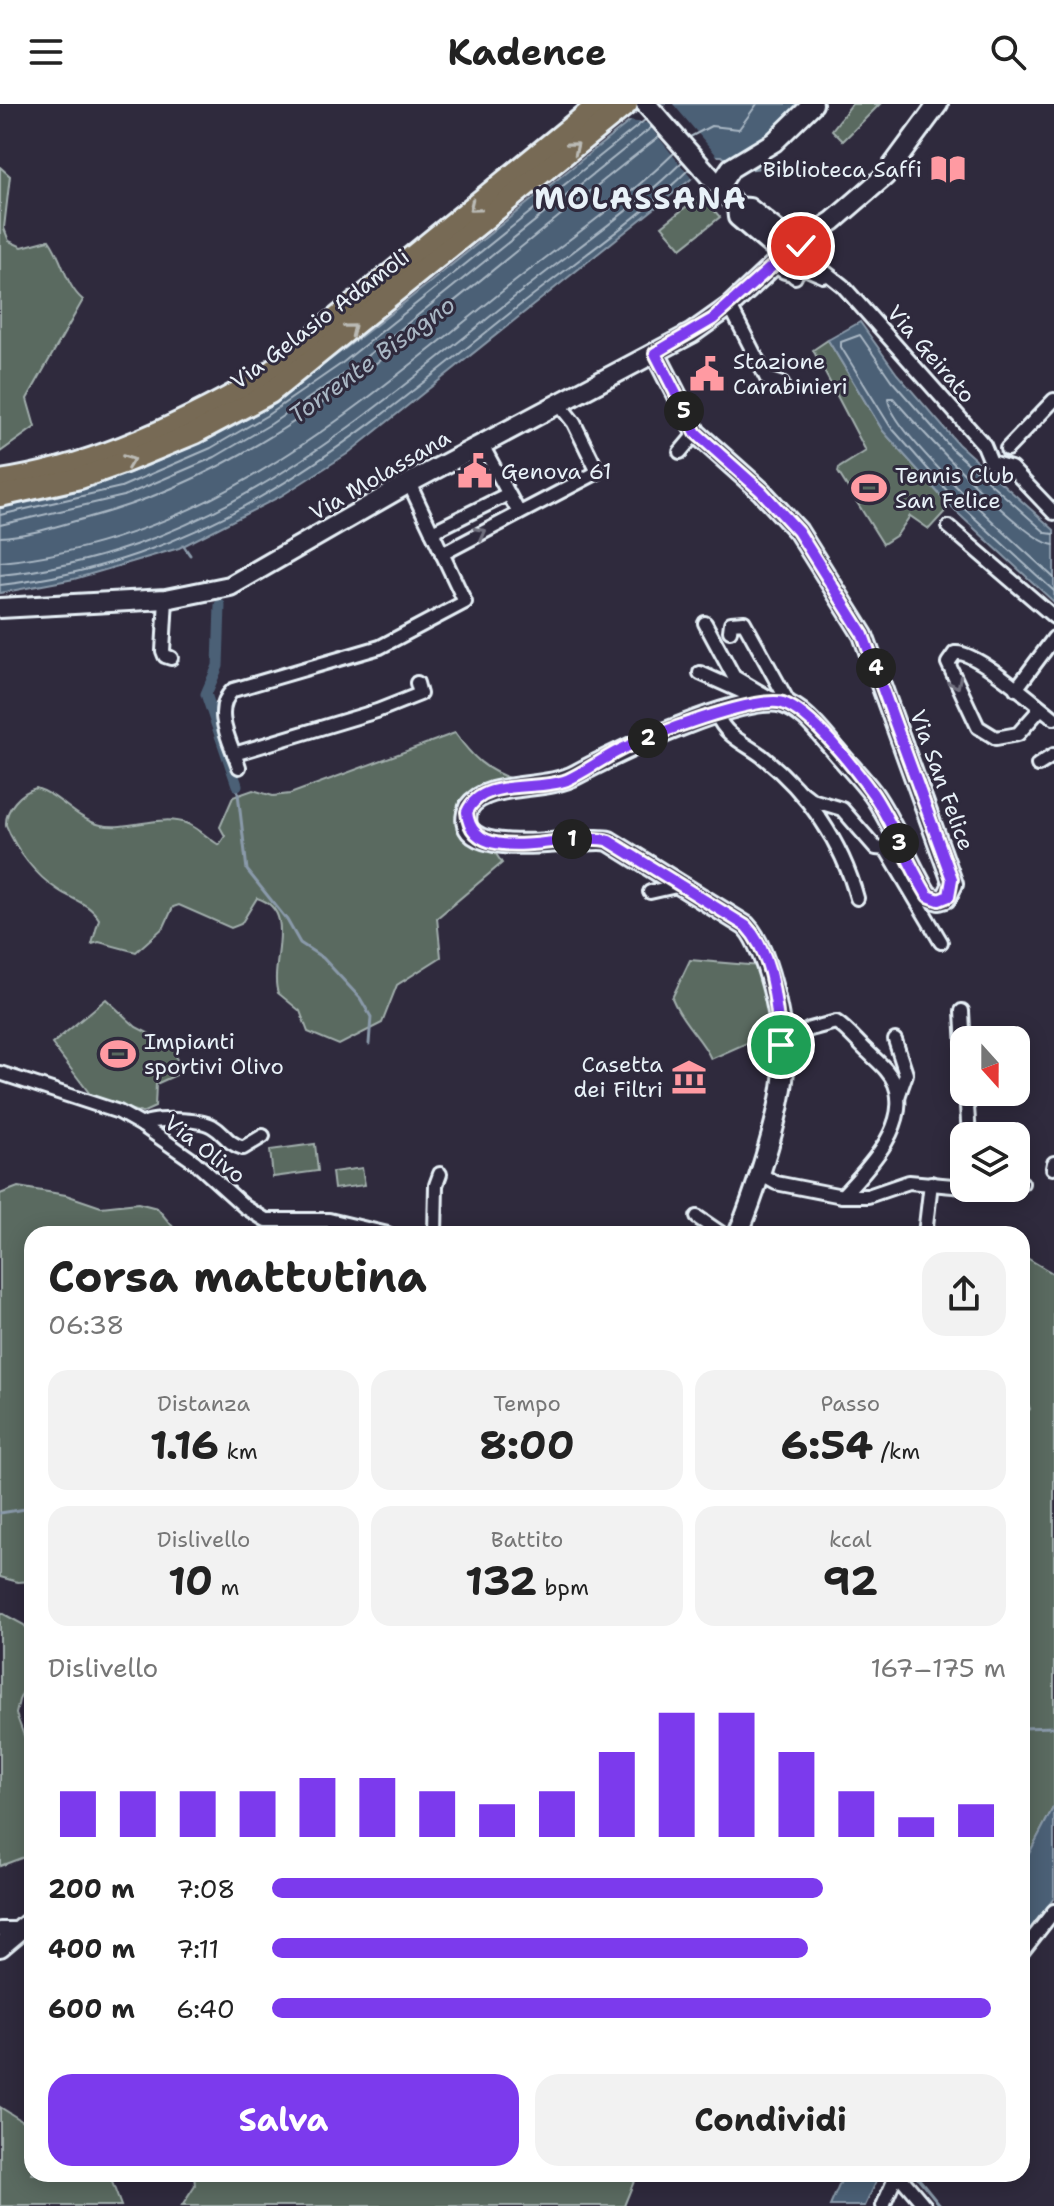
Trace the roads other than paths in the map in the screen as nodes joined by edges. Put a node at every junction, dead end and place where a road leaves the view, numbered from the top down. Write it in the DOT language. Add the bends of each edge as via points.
graph roads {
  1 [pos="599,104"];
  2 [pos="627,104"];
  3 [pos="646,104"];
  4 [pos="813,104"];
  5 [pos="938,104"];
  6 [pos="711,178"];
  7 [pos="792,259"];
  8 [pos="730,306"];
  9 [pos="655,353"];
  10 [pos="782,384"];
  11 [pos="1054,400"];
  12 [pos="559,404"];
  13 [pos="696,433"];
  14 [pos="482,445"];
  15 [pos="1007,449"];
  16 [pos="680,452"];
  17 [pos="990,452"];
  18 [pos="1006,464"];
  19 [pos="0,481"];
  20 [pos="409,483"];
  21 [pos="508,494"];
  22 [pos="0,496"];
  23 [pos="519,513"];
  24 [pos="1054,513"];
  25 [pos="949,527"];
  26 [pos="432,532"];
  27 [pos="442,554"];
  28 [pos="166,599"];
  29 [pos="0,608"];
  30 [pos="1054,617"];
  31 [pos="705,623"];
  32 [pos="730,631"];
  33 [pos="1054,638"];
  34 [pos="171,658"];
  35 [pos="700,673"];
  36 [pos="417,683"];
  37 [pos="1016,689"];
  38 [pos="777,703"];
  39 [pos="1041,708"];
  40 [pos="717,715"];
  41 [pos="1054,718"];
  42 [pos="234,754"];
  43 [pos="1054,755"];
  44 [pos="1038,765"];
  45 [pos="239,767"];
  46 [pos="792,783"];
  47 [pos="681,885"];
  48 [pos="650,892"];
  49 [pos="857,898"];
  50 [pos="941,942"];
  51 [pos="962,1011"];
  52 [pos="963,1026"];
  53 [pos="895,1040"];
  54 [pos="781,1045"];
  55 [pos="0,1073"];
  56 [pos="898,1097"];
  57 [pos="142,1125"];
  58 [pos="263,1136"];
  59 [pos="758,1173"];
  60 [pos="440,1174"];
  61 [pos="931,1183"];
  62 [pos="950,1185"];
  63 [pos="842,1196"];
  64 [pos="697,1217"];
  65 [pos="354,1226"];
  66 [pos="435,1226"];
  67 [pos="710,1226"];
  68 [pos="741,1226"];
  69 [pos="926,1226"];
  70 [pos="1054,1911"];
  71 [pos="24,1925"];
  72 [pos="24,1927"];
  73 [pos="0,1929"];
  74 [pos="1030,1942"];
  75 [pos="0,1947"];
  76 [pos="894,2182"];
  77 [pos="904,2182"];
  78 [pos="883,2206"];
  79 [pos="925,2206"];
  1 -- 19 [label="main road, Via Gelasio Adamoli, one-way" via="263,378 221,402 73,465"];
  22 -- 2 [label="main road, Via Gelasio Adamoli, one-way" via="125,462 206,428 270,393"];
  3 -- 6 [label="street"];
  4 -- 6 [label="street" via="774,142"];
  5 -- 7 [label="street, Via Molassana" via="901,158"];
  6 -- 7 [label="street" via="737,207 749,208"];
  7 -- 8 [label="street, Via Molassana"];
  7 -- 17 [label="street, Via Geirato" via="841,283"];
  8 -- 9 [label="street, Via Molassana"];
  8 -- 10 [label="street" via="767,379"];
  9 -- 12 [label="street, Via Molassana"];
  9 -- 13 [label="street, Via San Felice"];
  11 -- 15 [label="street"];
  12 -- 14 [label="street, Via Molassana"];
  12 -- 23 [label="street" via="598,472"];
  13 -- 16 [label="street"];
  13 -- 38 [label="street, Via San Felice" via="798,531 863,635 952,879 949,896 928,896 873,794 816,727"];
  14 -- 20 [label="street, Via Molassana"];
  14 -- 21 [label="street"];
  15 -- 17 [label="street" via="997,446"];
  15 -- 18 [label="street"];
  17 -- 18 [label="street, Via Geirato" via="993,465"];
  18 -- 24 [label="street, Via Geirato"];
  20 -- 26 [label="street"];
  20 -- 28 [label="street, Via Molassana" via="239,583"];
  21 -- 23 [label="street"];
  21 -- 26 [label="street"];
  27 -- 23 [label="street, one-way"];
  25 -- 30 [label="street"];
  26 -- 27 [label="street"];
  27 -- 42 [label="street" via="464,604 380,647 233,690 225,697 222,715"];
  28 -- 29 [label="street, Via Molassana"];
  28 -- 34 [label="street" via="163,651"];
  31 -- 38 [label="street, Via San Felice" via="734,677"];
  32 -- 38 [label="street, Via San Felice" via="733,622 744,622"];
  33 -- 37 [label="street"];
  35 -- 38 [label="street, Via San Felice"];
  36 -- 42 [label="street" via="420,694 377,711"];
  37 -- 39 [label="street"];
  37 -- 39 [label="street, one-way" via="964,653 955,653 948,663 978,727 996,738 1018,734"];
  38 -- 40 [label="street"];
  39 -- 41 [label="street"];
  40 -- 46 [label="street" via="730,735"];
  40 -- 47 [label="street" via="639,742 559,782 485,794 467,812 473,830 490,843 603,839"];
  42 -- 45 [label="street"];
  43 -- 44 [label="street"];
  46 -- 49 [label="street" via="831,835"];
  46 -- 50 [label="street" via="812,800 842,809 876,848 886,849"];
  47 -- 48 [label="street"];
  47 -- 54 [label="street" via="746,926 756,938 770,970"];
  51 -- 52 [label="street"];
  53 -- 56 [label="street" via="906,1074"];
  54 -- 56 [label="street" via="836,1022 886,1069"];
  54 -- 59 [label="street" via="782,1088"];
  55 -- 57 [label="street, Via Olivo" via="119,1112"];
  56 -- 63 [label="street" via="889,1134"];
  57 -- 58 [label="street" via="154,1118 209,1125 227,1143 243,1148"];
  57 -- 65 [label="street, Via Olivo" via="266,1220 329,1220"];
  59 -- 63 [label="street" via="776,1183"];
  59 -- 68 [label="street"];
  60 -- 66 [label="street"];
  61 -- 62 [label="street"];
  61 -- 63 [label="street" via="909,1182 868,1196"];
  61 -- 69 [label="street"];
  64 -- 67 [label="street"];
  70 -- 74 [label="street"];
  71 -- 73 [label="street"];
  72 -- 75 [label="street"];
  76 -- 78 [label="street"];
  77 -- 79 [label="street"];
}
